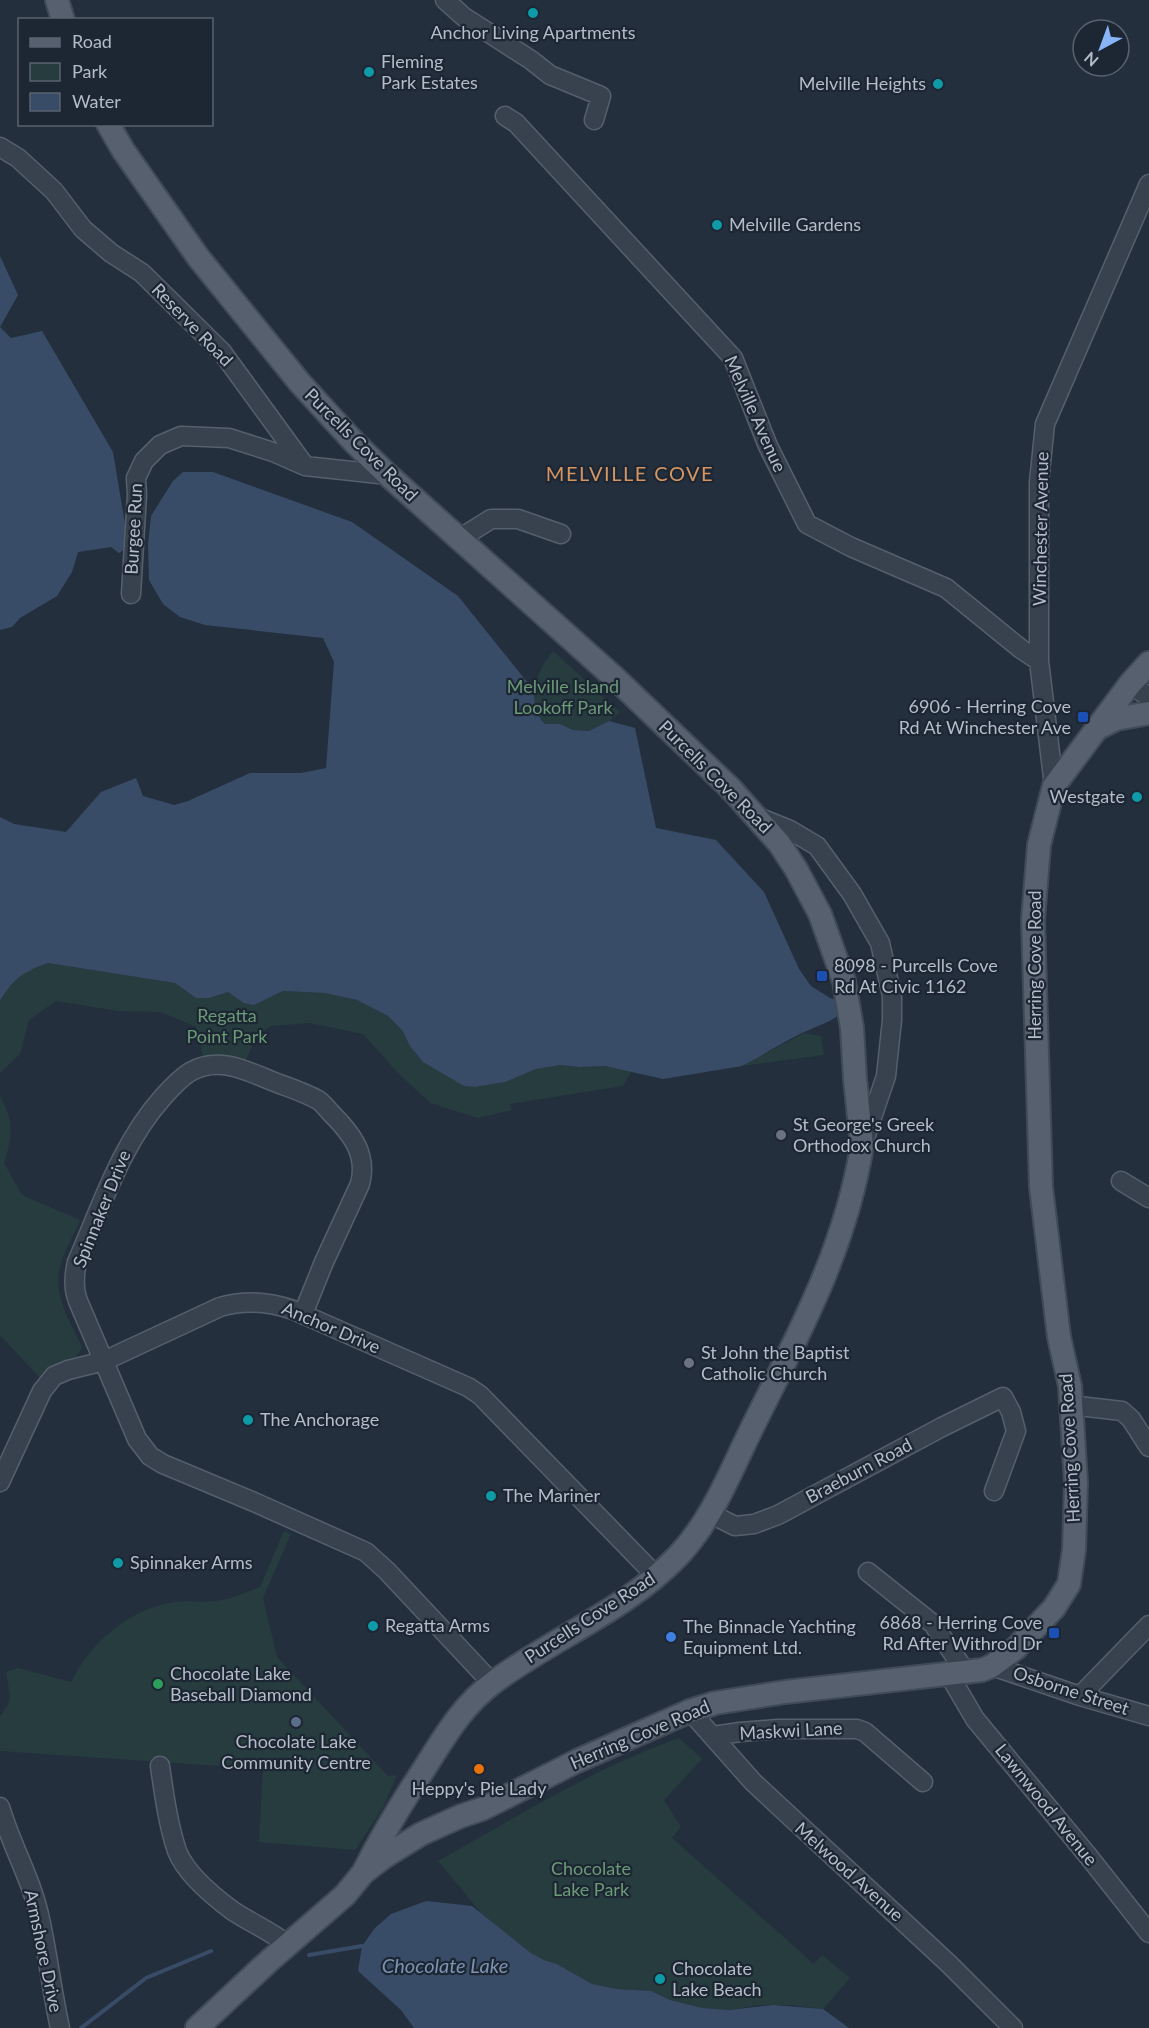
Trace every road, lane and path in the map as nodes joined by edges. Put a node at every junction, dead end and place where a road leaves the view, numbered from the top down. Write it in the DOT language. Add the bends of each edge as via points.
graph roads {
  1 [pos="57,0"];
  2 [pos="445,0"];
  3 [pos="62,18"];
  4 [pos="505,116"];
  5 [pos="594,120"];
  6 [pos="109,126"];
  7 [pos="0,147"];
  8 [pos="1149,184"];
  9 [pos="305,466"];
  10 [pos="388,475"];
  11 [pos="561,534"];
  12 [pos="459,539"];
  13 [pos="131,594"];
  14 [pos="1039,661"];
  15 [pos="1149,663"];
  16 [pos="1130,684"];
  17 [pos="1149,697"];
  18 [pos="1149,713"];
  19 [pos="1096,729"];
  20 [pos="1054,786"];
  21 [pos="758,817"];
  22 [pos="862,1146"];
  23 [pos="1121,1181"];
  24 [pos="1149,1198"];
  25 [pos="303,1314"];
  26 [pos="104,1361"];
  27 [pos="1070,1405"];
  28 [pos="1149,1447"];
  29 [pos="0,1482"];
  30 [pos="994,1491"];
  31 [pos="709,1513"];
  32 [pos="868,1572"];
  33 [pos="656,1576"];
  34 [pos="1149,1625"];
  35 [pos="992,1666"];
  36 [pos="957,1672"];
  37 [pos="492,1683"];
  38 [pos="1080,1696"];
  39 [pos="690,1711"];
  40 [pos="1149,1716"];
  41 [pos="712,1736"];
  42 [pos="160,1766"];
  43 [pos="923,1782"];
  44 [pos="414,1785"];
  45 [pos="0,1807"];
  46 [pos="425,1841"];
  47 [pos="363,1873"];
  48 [pos="345,1895"];
  49 [pos="1149,1933"];
  50 [pos="288,1945"];
  51 [pos="60,2028"];
  52 [pos="197,2028"];
  53 [pos="1013,2028"];
  1 -- 3 [label="main road"];
  2 -- 5 [label="street" via="550,75 601,96"];
  4 -- 14 [label="street, Melville Avenue" via="516,123 734,358 768,446 807,524 946,588"];
  6 -- 10 [label="main road, Purcells Cove Road" via="198,257 300,383"];
  7 -- 9 [label="street, Reserve Road" via="54,191 83,229 111,254 142,273 222,352"];
  8 -- 14 [label="street, Winchester Avenue" via="1045,424 1039,482"];
  9 -- 10 [label="street"];
  9 -- 13 [label="street, Burgee Run" via="229,438 181,436 160,445 144,461 136,478"];
  10 -- 12 [label="main road, Purcells Cove Road"];
  11 -- 12 [label="street" via="518,519 491,519"];
  12 -- 21 [label="main road, Purcells Cove Road" via="616,679"];
  14 -- 20 [label="street, Winchester Avenue"];
  15 -- 16 [label="main road, Herring Cove Road"];
  16 -- 17 [label="street"];
  16 -- 19 [label="main road, Herring Cove Road"];
  18 -- 19 [label="main road" via="1116,719"];
  19 -- 20 [label="main road, Herring Cove Road"];
  20 -- 27 [label="main road, Herring Cove Road" via="1039,845 1035,882 1036,1065 1041,1187"];
  21 -- 22 [label="main road, Purcells Cove Road" via="779,843 820,914 844,981"];
  21 -- 22 [label="street" via="817,846 852,894 880,943 892,996 892,1020 886,1076"];
  22 -- 31 [label="main road, Purcells Cove Road" via="827,1273"];
  23 -- 24 [label="street"];
  25 -- 26 [label="street, Anchor Drive" via="269,1304 226,1306"];
  25 -- 26 [label="street, Spinnaker Drive" via="360,1184 358,1147 320,1101 241,1068 207,1065 177,1082 147,1116 126,1149 77,1262 76,1296"];
  25 -- 33 [label="street, Anchor Drive" via="480,1395"];
  26 -- 29 [label="street, Anchor Drive" via="61,1372 48,1382"];
  26 -- 37 [label="street, Spinnaker Drive" via="138,1439 150,1456 366,1552"];
  27 -- 28 [label="street" via="1122,1411"];
  27 -- 35 [label="main road, Herring Cove Road" via="1076,1499 1069,1584 1054,1608 1016,1648"];
  30 -- 31 [label="street, Braeburn Road" via="1016,1431 1003,1397 778,1515 735,1526"];
  31 -- 33 [label="main road, Purcells Cove Road" via="679,1554"];
  32 -- 36 [label="street, Lawnwood Avenue" via="933,1624"];
  33 -- 37 [label="main road, Purcells Cove Road"];
  34 -- 38 [label="street"];
  35 -- 36 [label="main road, Herring Cove Road"];
  35 -- 38 [label="street, Osborne Street"];
  36 -- 39 [label="main road, Herring Cove Road" via="743,1698"];
  36 -- 49 [label="street, Lawnwood Avenue" via="975,1719"];
  37 -- 44 [label="main road, Purcells Cove Road" via="453,1723"];
  38 -- 40 [label="street, Osborne Street"];
  39 -- 41 [label="street, Melwood Avenue"];
  39 -- 46 [label="main road, Herring Cove Road" via="482,1809 466,1827"];
  41 -- 43 [label="street, Maskwi Lane" via="778,1729 857,1729"];
  41 -- 53 [label="street, Melwood Avenue" via="753,1782"];
  42 -- 50 [label="street" via="178,1853 187,1867 198,1882 235,1912"];
  44 -- 46 [label="main road" via="413,1812"];
  44 -- 47 [label="main road, Purcells Cove Road"];
  45 -- 51 [label="street, Armshore Drive" via="40,1918"];
  46 -- 47 [label="main road, Herring Cove Road" via="403,1844"];
  46 -- 48 [label="main road, Herring Cove Road" via="374,1881"];
  47 -- 48 [label="main road, Herring Cove Road"];
  48 -- 50 [label="main road, Herring Cove Road"];
  50 -- 52 [label="main road, Herring Cove Road"];
}
